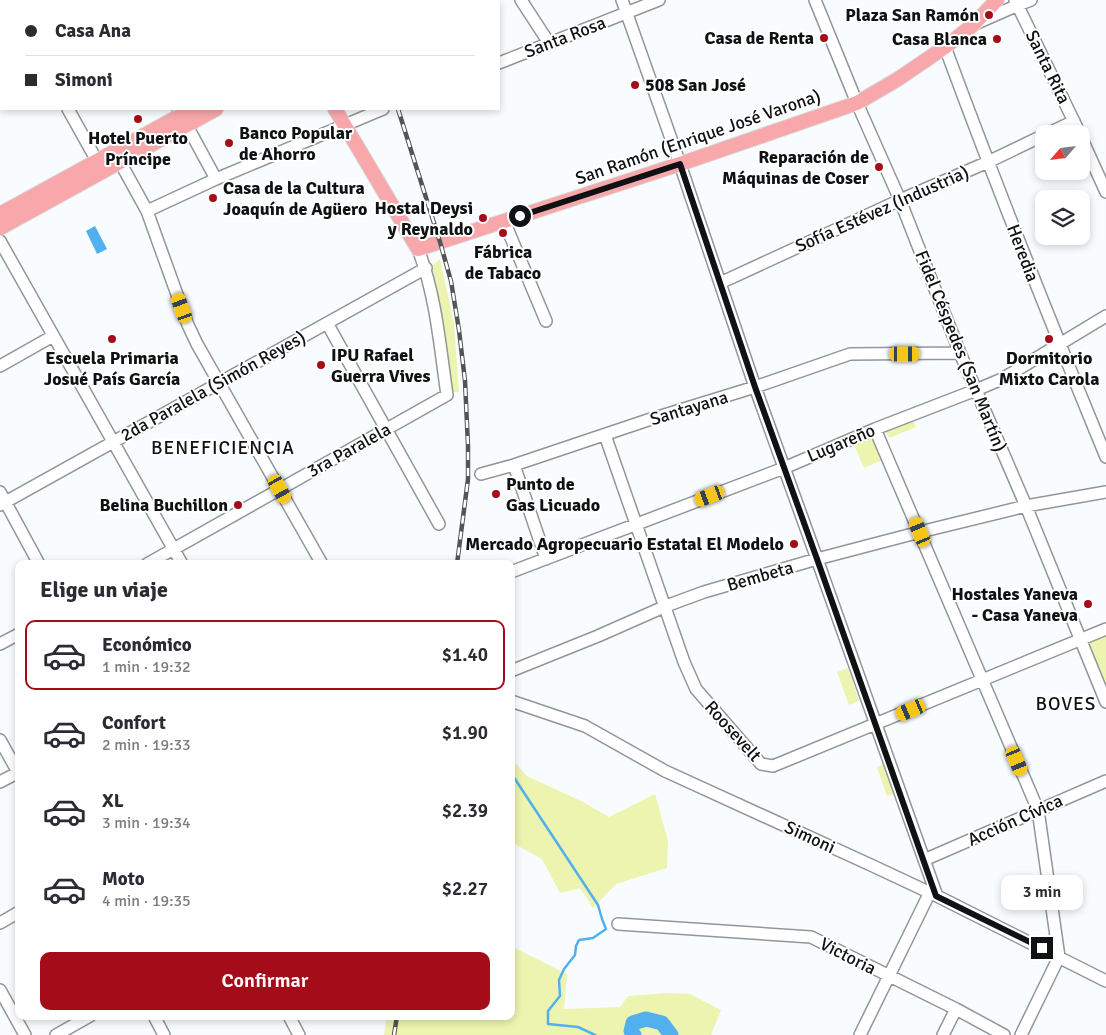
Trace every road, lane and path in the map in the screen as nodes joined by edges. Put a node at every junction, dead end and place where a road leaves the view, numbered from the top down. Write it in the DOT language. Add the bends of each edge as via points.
graph roads {
  1 [pos="521,0"];
  2 [pos="622,0"];
  3 [pos="659,0"];
  4 [pos="815,0"];
  5 [pos="997,0"];
  6 [pos="1031,0"];
  7 [pos="1016,2"];
  8 [pos="626,14"];
  9 [pos="973,25"];
  10 [pos="549,43"];
  11 [pos="945,47"];
  12 [pos="500,63"];
  13 [pos="857,103"];
  14 [pos="69,110"];
  15 [pos="210,110"];
  16 [pos="336,110"];
  17 [pos="381,110"];
  18 [pos="184,114"];
  19 [pos="1074,121"];
  20 [pos="345,125"];
  21 [pos="1066,125"];
  22 [pos="1076,125"];
  23 [pos="1035,139"];
  24 [pos="1090,157"];
  25 [pos="120,162"];
  26 [pos="988,162"];
  27 [pos="680,164"];
  28 [pos="100,167"];
  29 [pos="216,179"];
  30 [pos="1106,192"];
  31 [pos="900,200"];
  32 [pos="147,211"];
  33 [pos="0,214"];
  34 [pos="504,221"];
  35 [pos="0,228"];
  36 [pos="0,241"];
  37 [pos="418,249"];
  38 [pos="426,268"];
  39 [pos="720,283"];
  40 [pos="1106,316"];
  41 [pos="546,321"];
  42 [pos="327,323"];
  43 [pos="53,336"];
  44 [pos="1060,345"];
  45 [pos="960,353"];
  46 [pos="0,366"];
  47 [pos="220,382"];
  48 [pos="755,387"];
  49 [pos="976,390"];
  50 [pos="875,429"];
  51 [pos="386,430"];
  52 [pos="605,434"];
  53 [pos="113,442"];
  54 [pos="1106,457"];
  55 [pos="514,465"];
  56 [pos="784,468"];
  57 [pos="481,474"];
  58 [pos="280,489"];
  59 [pos="1106,492"];
  60 [pos="2,500"];
  61 [pos="1026,506"];
  62 [pos="439,524"];
  63 [pos="636,524"];
  64 [pos="920,532"];
  65 [pos="174,549"];
  66 [pos="546,559"];
  67 [pos="817,559"];
  68 [pos="38,560"];
  69 [pos="154,560"];
  70 [pos="180,560"];
  71 [pos="320,560"];
  72 [pos="515,571"];
  73 [pos="666,606"];
  74 [pos="1106,629"];
  75 [pos="15,636"];
  76 [pos="1080,640"];
  77 [pos="0,644"];
  78 [pos="515,669"];
  79 [pos="982,680"];
  80 [pos="515,701"];
  81 [pos="1106,702"];
  82 [pos="875,724"];
  83 [pos="0,740"];
  84 [pos="15,768"];
  85 [pos="15,774"];
  86 [pos="1106,780"];
  87 [pos="0,782"];
  88 [pos="1038,810"];
  89 [pos="924,860"];
  90 [pos="933,892"];
  91 [pos="15,914"];
  92 [pos="0,923"];
  93 [pos="618,924"];
  94 [pos="1059,957"];
  95 [pos="888,976"];
  96 [pos="1106,981"];
  97 [pos="0,990"];
  98 [pos="956,1009"];
  99 [pos="15,1017"];
  100 [pos="17,1020"];
  101 [pos="83,1020"];
  102 [pos="156,1020"];
  103 [pos="291,1020"];
  104 [pos="25,1035"];
  105 [pos="56,1035"];
  106 [pos="164,1035"];
  107 [pos="299,1035"];
  108 [pos="860,1035"];
  109 [pos="944,1035"];
  110 [pos="1004,1035"];
  111 [pos="1021,1035"];
  1 -- 10 [label="street"];
  2 -- 8 [label="street"];
  3 -- 8 [label="street, Santa Rosa"];
  4 -- 13 [label="street, Fidel Céspedes (San Martín)"];
  5 -- 9 [label="main road, San Ramón (Enrique José Varona)"];
  6 -- 7 [label="street"];
  7 -- 9 [label="street"];
  7 -- 19 [label="street, Santa Rita"];
  8 -- 10 [label="street, Santa Rosa"];
  8 -- 27 [label="street"];
  9 -- 11 [label="main road, San Ramón (Enrique José Varona)"];
  10 -- 12 [label="street, Santa Rosa"];
  11 -- 13 [label="main road, San Ramón (Enrique José Varona)"];
  11 -- 26 [label="street, Heredia"];
  13 -- 27 [label="main road, San Ramón (Enrique José Varona)"];
  13 -- 31 [label="street, Fidel Céspedes (San Martín)"];
  14 -- 28 [label="street"];
  15 -- 18 [label="main road"];
  16 -- 20 [label="main road"];
  17 -- 20 [label="street"];
  18 -- 25 [label="main road"];
  18 -- 28 [label="main road"];
  18 -- 29 [label="street"];
  19 -- 21 [label="street"];
  19 -- 22 [label="street, Santa Rita"];
  20 -- 29 [label="street"];
  20 -- 37 [label="main road"];
  23 -- 26 [label="street, Sofía Estévez (Industria)"];
  24 -- 30 [label="street"];
  25 -- 28 [label="main road"];
  25 -- 32 [label="street"];
  26 -- 31 [label="street, Sofía Estévez (Industria)"];
  26 -- 44 [label="street, Heredia"];
  27 -- 34 [label="main road, San Ramón (Enrique José Varona)"];
  27 -- 39 [label="street"];
  28 -- 33 [label="main road"];
  28 -- 35 [label="main road"];
  29 -- 32 [label="street"];
  31 -- 39 [label="street, Sofía Estévez (Industria)"];
  31 -- 45 [label="street, Fidel Céspedes (San Martín)"];
  32 -- 47 [label="street" via="188,324"];
  34 -- 37 [label="main road, San Ramón (Enrique José Varona)"];
  34 -- 41 [label="street"];
  36 -- 43 [label="street"];
  37 -- 38 [label="street"];
  38 -- 42 [label="street, 2da Paralela (Simón Reyes)"];
  38 -- 51 [label="street, 3ra Paralela" via="447,396"];
  39 -- 48 [label="street"];
  40 -- 44 [label="street, Lugareño"];
  42 -- 47 [label="street, 2da Paralela (Simón Reyes)"];
  42 -- 51 [label="street"];
  43 -- 46 [label="street"];
  43 -- 53 [label="street"];
  44 -- 49 [label="street, Lugareño" via="1002,379"];
  44 -- 54 [label="street, Heredia"];
  45 -- 48 [label="street, Santayana" via="850,354"];
  45 -- 49 [label="street, Fidel Céspedes (San Martín)"];
  47 -- 53 [label="street, 2da Paralela (Simón Reyes)"];
  47 -- 58 [label="street"];
  48 -- 52 [label="street, Santayana"];
  48 -- 56 [label="street"];
  49 -- 50 [label="street, Lugareño"];
  49 -- 61 [label="street, Fidel Céspedes (San Martín)"];
  50 -- 56 [label="street, Lugareño"];
  50 -- 64 [label="street"];
  51 -- 58 [label="street, 3ra Paralela"];
  51 -- 62 [label="street"];
  52 -- 55 [label="street, Santayana"];
  52 -- 63 [label="street, Roosevelt"];
  53 -- 60 [label="street, 2da Paralela (Simón Reyes)"];
  53 -- 65 [label="street"];
  55 -- 57 [label="street, Santayana"];
  55 -- 66 [label="street"];
  56 -- 63 [label="street, Lugareño"];
  56 -- 67 [label="street"];
  58 -- 65 [label="street, 3ra Paralela"];
  58 -- 71 [label="street"];
  59 -- 61 [label="street, Bembeta"];
  60 -- 68 [label="street"];
  61 -- 64 [label="street, Bembeta"];
  61 -- 76 [label="street, Fidel Céspedes (San Martín)"];
  63 -- 66 [label="street, Lugareño"];
  63 -- 73 [label="street, Roosevelt"];
  64 -- 67 [label="street, Bembeta"];
  64 -- 79 [label="street"];
  65 -- 69 [label="street, 3ra Paralela"];
  65 -- 70 [label="street"];
  66 -- 72 [label="street, Lugareño"];
  67 -- 73 [label="street, Bembeta"];
  67 -- 82 [label="street"];
  73 -- 78 [label="street, Bembeta"];
  73 -- 82 [label="street, Roosevelt" via="696,689 761,764 773,766"];
  74 -- 76 [label="street, Roosevelt"];
  75 -- 77 [label="street"];
  76 -- 79 [label="street, Roosevelt"];
  76 -- 81 [label="street, Fidel Céspedes (San Martín)"];
  79 -- 82 [label="street, Roosevelt"];
  79 -- 88 [label="street"];
  80 -- 90 [label="street, Simoni" via="585,726 665,771"];
  82 -- 89 [label="street"];
  83 -- 84 [label="street"];
  85 -- 87 [label="street"];
  86 -- 88 [label="street, Acción Cívica"];
  88 -- 89 [label="street, Acción Cívica"];
  88 -- 94 [label="street"];
  89 -- 90 [label="street"];
  90 -- 94 [label="street, Simoni"];
  90 -- 95 [label="street"];
  91 -- 92 [label="street"];
  93 -- 95 [label="street, Victoria" via="811,937"];
  94 -- 96 [label="street, Simoni"];
  94 -- 111 [label="street"];
  95 -- 98 [label="street, Victoria"];
  95 -- 108 [label="street"];
  97 -- 99 [label="street"];
  98 -- 109 [label="street"];
  98 -- 110 [label="street, Victoria"];
  100 -- 104 [label="street"];
  101 -- 105 [label="street"];
  102 -- 106 [label="street"];
  103 -- 107 [label="street"];
}
